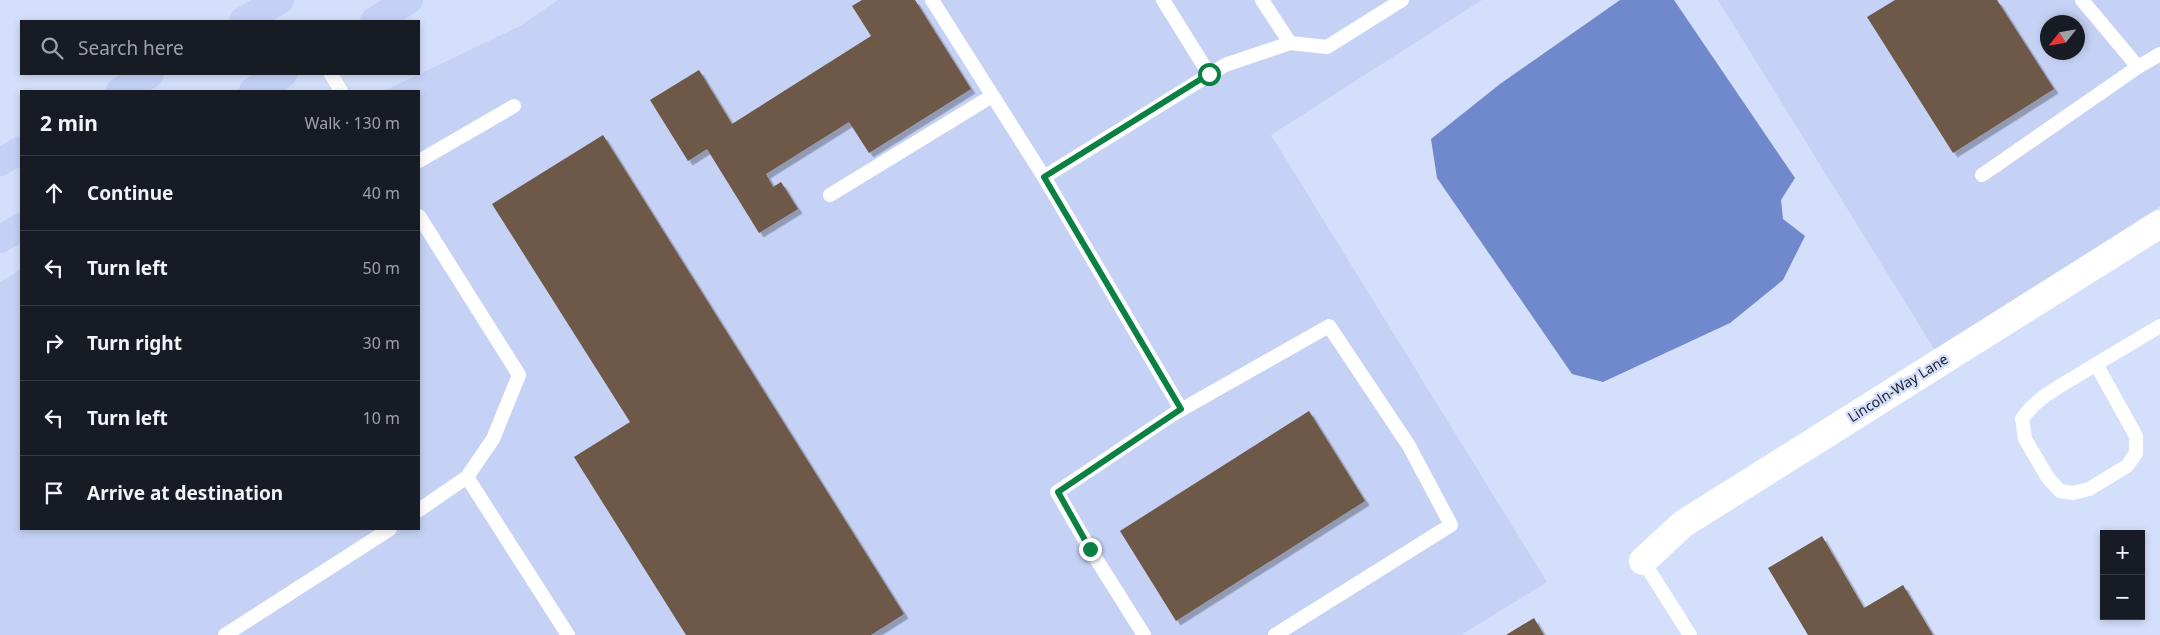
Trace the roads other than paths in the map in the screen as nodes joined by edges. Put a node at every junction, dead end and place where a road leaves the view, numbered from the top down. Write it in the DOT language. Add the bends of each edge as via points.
graph roads {
  1 [pos="280,0"];
  2 [pos="409,0"];
  3 [pos="932,0"];
  4 [pos="1163,0"];
  5 [pos="1262,0"];
  6 [pos="1402,0"];
  7 [pos="2082,0"];
  8 [pos="244,20"];
  9 [pos="376,20"];
  10 [pos="1290,43"];
  11 [pos="2160,54"];
  12 [pos="2138,67"];
  13 [pos="1209,74"];
  14 [pos="148,75"];
  15 [pos="281,75"];
  16 [pos="332,75"];
  17 [pos="122,90"];
  18 [pos="255,90"];
  19 [pos="341,90"];
  20 [pos="992,96"];
  21 [pos="514,106"];
  22 [pos="20,151"];
  23 [pos="420,161"];
  24 [pos="0,162"];
  25 [pos="1982,175"];
  26 [pos="1044,177"];
  27 [pos="830,195"];
  28 [pos="420,218"];
  29 [pos="2160,224"];
  30 [pos="20,228"];
  31 [pos="0,239"];
  32 [pos="2160,326"];
  33 [pos="2096,364"];
  34 [pos="1172,415"];
  35 [pos="467,477"];
  36 [pos="420,507"];
  37 [pos="389,530"];
  38 [pos="1643,561"];
  39 [pos="242,631"];
  40 [pos="225,635"];
  41 [pos="568,635"];
  42 [pos="1144,635"];
  43 [pos="1275,635"];
  44 [pos="1690,635"];
  1 -- 8 [label="main road"];
  2 -- 9 [label="main road"];
  3 -- 20 [label="lane"];
  4 -- 13 [label="lane"];
  5 -- 10 [label="lane"];
  6 -- 10 [label="lane" via="1328,47"];
  7 -- 12 [label="lane"];
  10 -- 13 [label="lane" via="1225,64"];
  11 -- 12 [label="lane"];
  12 -- 25 [label="lane"];
  13 -- 26 [label="lane"];
  14 -- 17 [label="main road"];
  15 -- 18 [label="main road"];
  16 -- 19 [label="lane"];
  20 -- 26 [label="lane"];
  20 -- 27 [label="lane"];
  21 -- 23 [label="lane"];
  22 -- 24 [label="main road"];
  26 -- 34 [label="lane" via="1181,409"];
  28 -- 35 [label="lane" via="519,375 493,439"];
  29 -- 38 [label="street, Lincoln-Way Lane" via="1683,524"];
  30 -- 31 [label="main road"];
  32 -- 33 [label="lane"];
  33 -- 33 [label="lane" via="2043,397 2022,419 2025,439 2048,478 2060,490 2073,493 2089,489 2128,466 2136,453 2136,436"];
  34 -- 42 [label="lane" via="1058,492"];
  34 -- 43 [label="lane" via="1329,326 1408,446 1451,525"];
  35 -- 36 [label="lane"];
  35 -- 41 [label="lane"];
  37 -- 39 [label="lane"];
  38 -- 44 [label="lane"];
  39 -- 40 [label="lane"];
}
